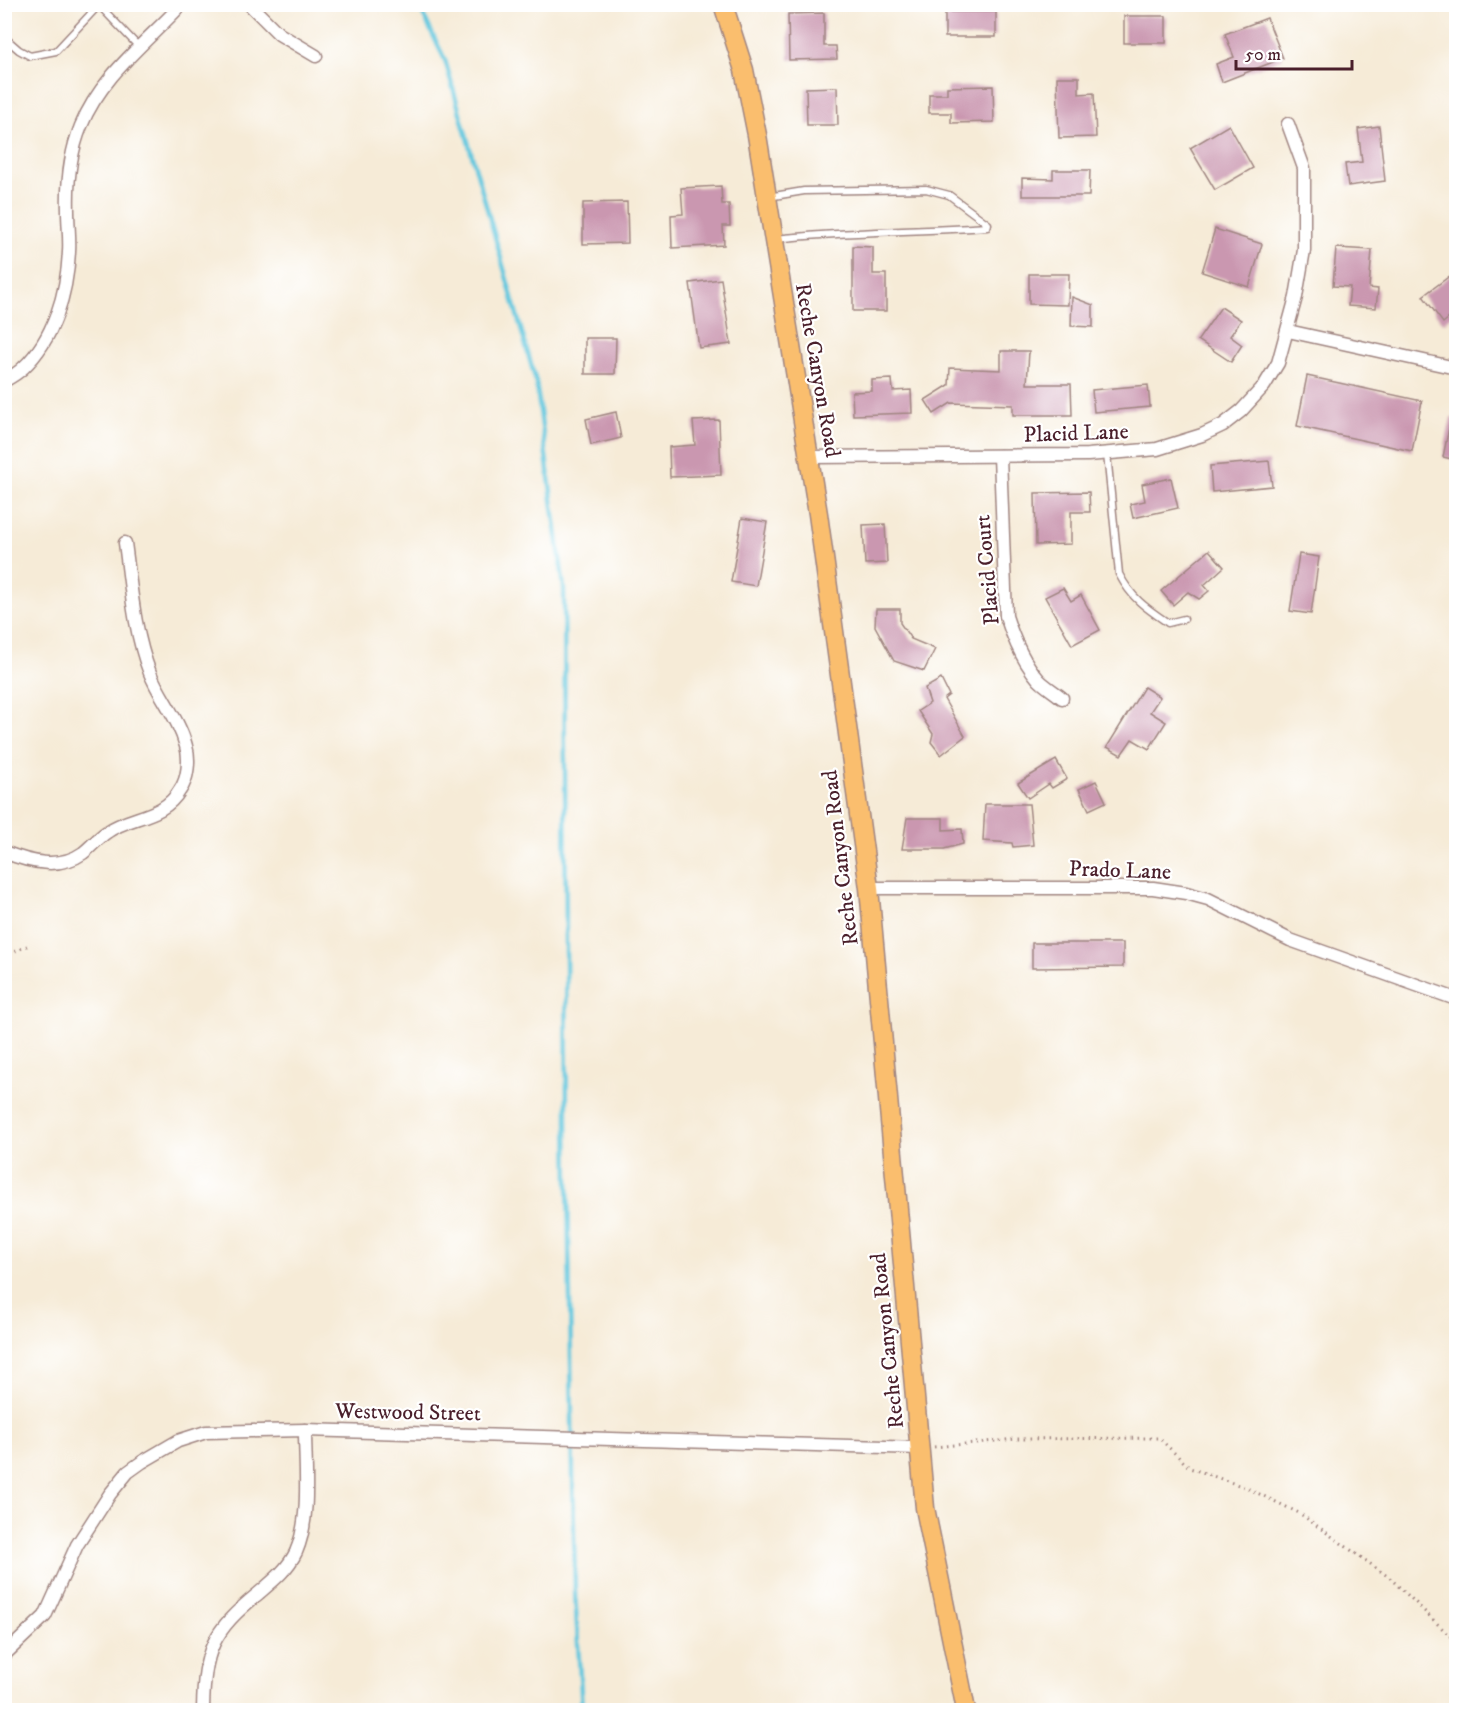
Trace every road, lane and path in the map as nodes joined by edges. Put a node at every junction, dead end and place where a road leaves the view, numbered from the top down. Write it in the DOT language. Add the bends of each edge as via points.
graph roads {
  1 [pos="182,4"];
  2 [pos="249,4"];
  3 [pos="723,4"];
  4 [pos="98,5"];
  5 [pos="4,37"];
  6 [pos="139,47"];
  7 [pos="316,56"];
  8 [pos="1288,124"];
  9 [pos="767,198"];
  10 [pos="773,240"];
  11 [pos="1288,331"];
  12 [pos="1456,368"];
  13 [pos="4,381"];
  14 [pos="1107,453"];
  15 [pos="1000,456"];
  16 [pos="809,457"];
  17 [pos="124,543"];
  18 [pos="1184,619"];
  19 [pos="1062,698"];
  20 [pos="4,852"];
  21 [pos="869,888"];
  22 [pos="27,946"];
  23 [pos="4,956"];
  24 [pos="1456,999"];
  25 [pos="305,1430"];
  26 [pos="920,1448"];
  27 [pos="1456,1640"];
  28 [pos="4,1656"];
  29 [pos="203,1710"];
  30 [pos="966,1710"];
  1 -- 6 [label="street"];
  2 -- 7 [label="street" via="279,34"];
  3 -- 9 [label="main road, Reche Canyon Road" via="744,70"];
  4 -- 5 [label="lane" via="56,51 30,56"];
  4 -- 6 [label="lane"];
  6 -- 13 [label="street" via="98,94 81,126 68,185 67,282 53,324 36,354 22,370"];
  8 -- 11 [label="street, Placid Lane" via="1304,168 1305,194 1304,250"];
  9 -- 10 [label="main road, Reche Canyon Road"];
  9 -- 10 [label="lane" via="804,191 926,189 950,195 988,224 977,228 819,234"];
  10 -- 16 [label="main road, Reche Canyon Road"];
  11 -- 12 [label="street"];
  11 -- 14 [label="street, Placid Lane" via="1278,363 1264,386 1223,425 1157,450"];
  14 -- 15 [label="street, Placid Lane"];
  14 -- 18 [label="lane" via="1119,574 1140,605 1168,623"];
  15 -- 16 [label="street, Placid Lane"];
  15 -- 19 [label="street, Placid Court" via="1006,616 1028,664 1041,682"];
  16 -- 21 [label="main road, Reche Canyon Road"];
  17 -- 20 [label="street" via="150,673 187,748 181,790 153,814 107,831 82,854 63,862 34,862"];
  21 -- 24 [label="street, Prado Lane" via="1153,888 1186,893 1208,899 1290,940"];
  21 -- 26 [label="main road, Reche Canyon Road"];
  22 -- 23 [label="path"];
  25 -- 26 [label="street, Westwood Street"];
  25 -- 28 [label="street, Westwood Street" via="206,1431 178,1441 141,1462 110,1494 77,1545 45,1616"];
  25 -- 29 [label="street" via="305,1520 296,1552 281,1574 230,1617 214,1641 203,1677"];
  26 -- 27 [label="path" via="1016,1439 1159,1438 1190,1468 1247,1488 1299,1513 1390,1578"];
  26 -- 30 [label="main road, Reche Canyon Road" via="926,1508"];
}
